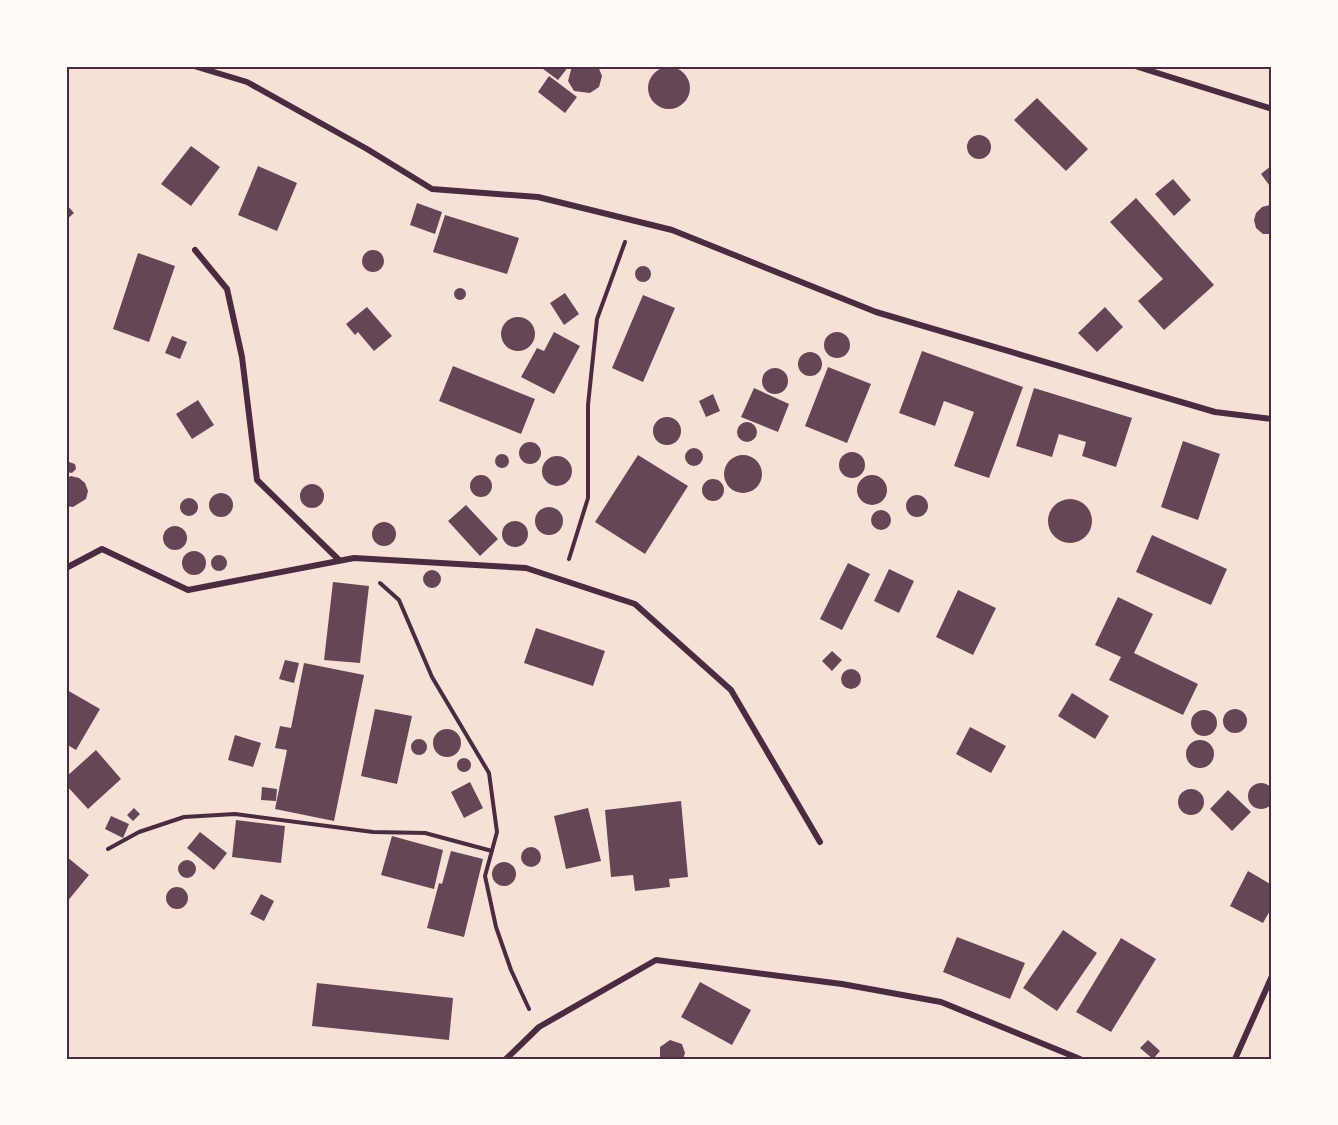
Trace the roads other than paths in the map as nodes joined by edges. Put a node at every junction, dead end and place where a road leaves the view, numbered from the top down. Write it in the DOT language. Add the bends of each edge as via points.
graph roads {
  1 [pos="194,66"];
  2 [pos="1136,66"];
  3 [pos="1272,109"];
  4 [pos="195,250"];
  5 [pos="1272,418"];
  6 [pos="339,560"];
  7 [pos="66,568"];
  8 [pos="820,842"];
  9 [pos="1272,976"];
  10 [pos="506,1059"];
  11 [pos="1080,1059"];
  12 [pos="1235,1059"];
  1 -- 5 [label="street" via="247,82 368,148 432,189 538,197 672,231 876,312 1215,412"];
  2 -- 3 [label="street"];
  4 -- 6 [label="street" via="227,289 242,357 257,480"];
  6 -- 7 [label="street" via="188,590 102,549"];
  6 -- 8 [label="street" via="526,568 635,604 731,690"];
  9 -- 12 [label="street"];
  10 -- 11 [label="street" via="539,1027 656,960 842,984 941,1002"];
}
